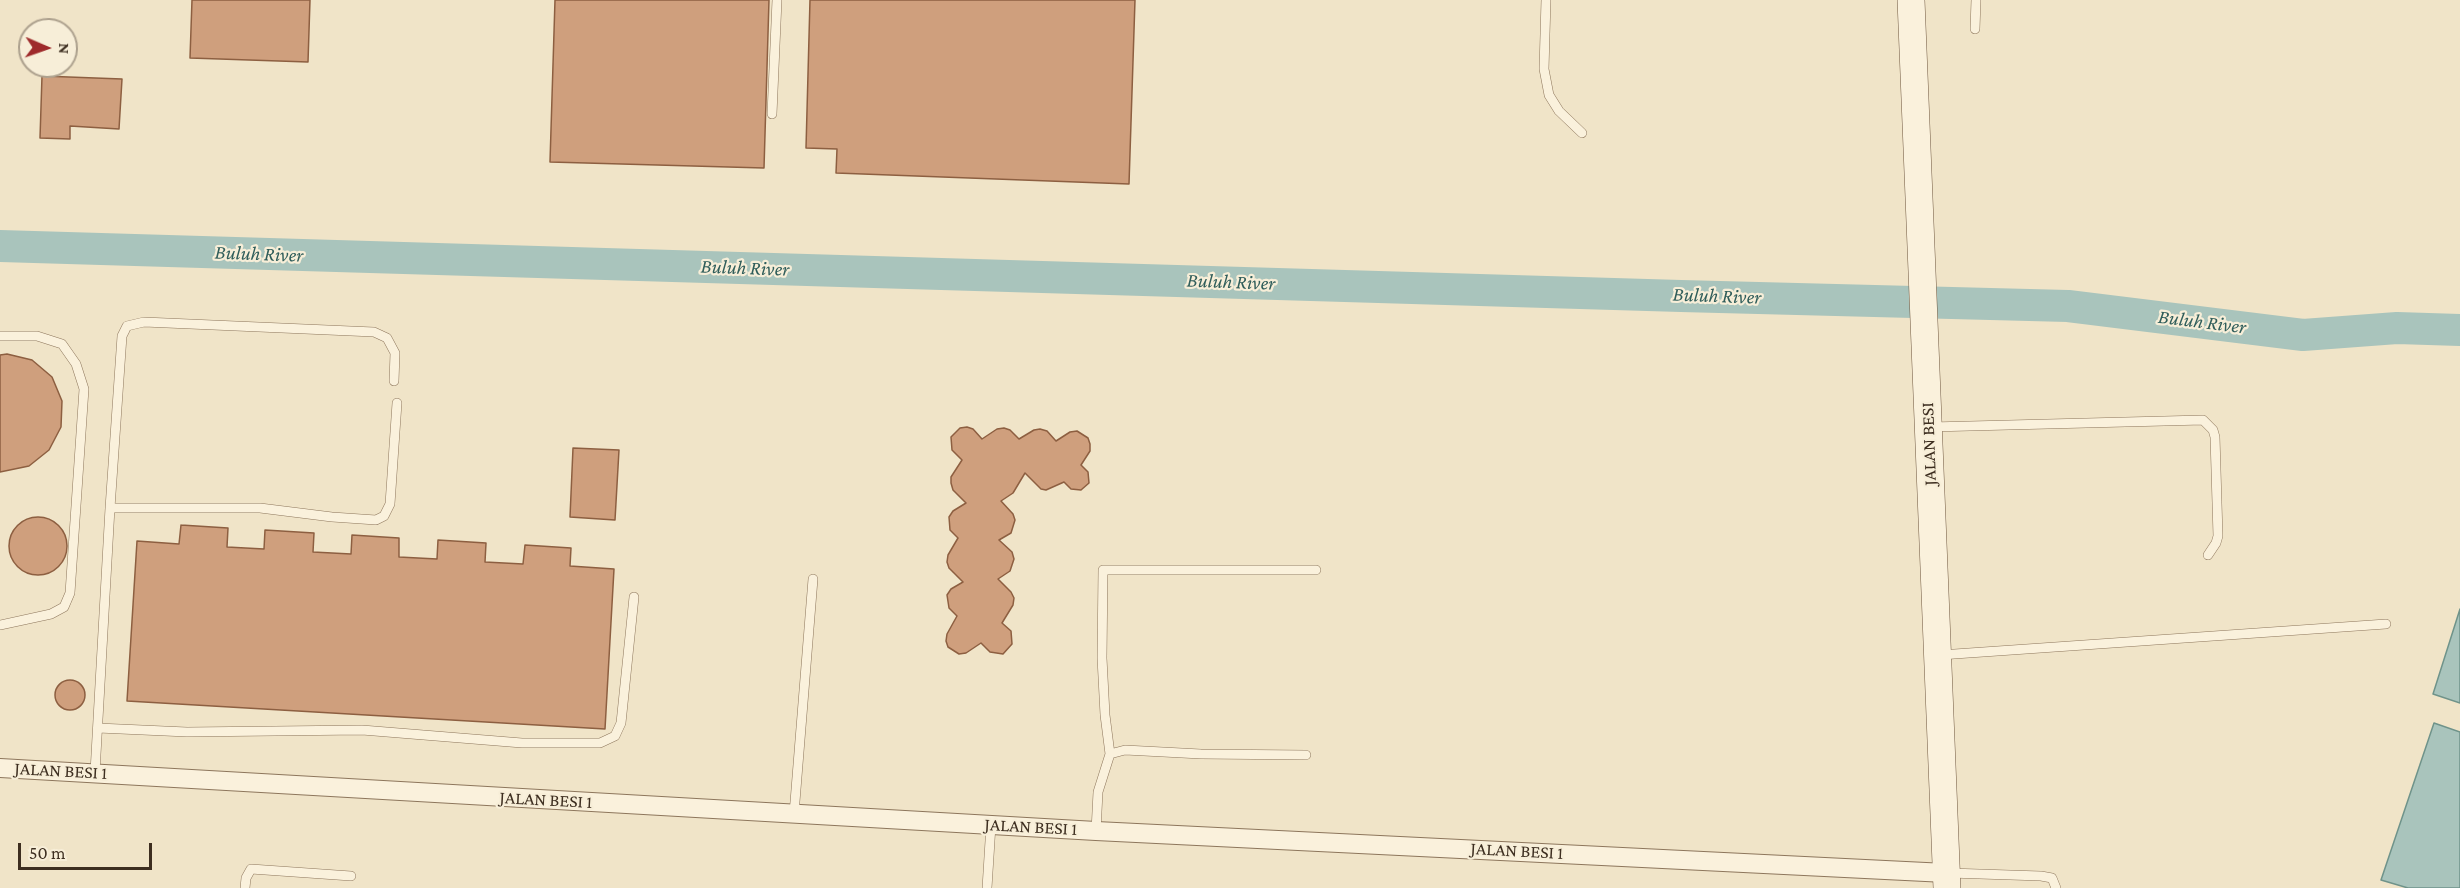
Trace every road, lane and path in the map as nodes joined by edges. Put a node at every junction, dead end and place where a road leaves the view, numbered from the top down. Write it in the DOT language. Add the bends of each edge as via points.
graph roads {
  1 [pos="777,0"];
  2 [pos="1546,0"];
  3 [pos="1911,0"];
  4 [pos="1976,0"];
  5 [pos="1975,29"];
  6 [pos="772,114"];
  7 [pos="1582,133"];
  8 [pos="0,336"];
  9 [pos="394,381"];
  10 [pos="397,402"];
  11 [pos="1929,427"];
  12 [pos="110,508"];
  13 [pos="2208,555"];
  14 [pos="1316,570"];
  15 [pos="813,579"];
  16 [pos="634,597"];
  17 [pos="2386,624"];
  18 [pos="0,625"];
  19 [pos="1938,655"];
  20 [pos="98,728"];
  21 [pos="1110,754"];
  22 [pos="1306,755"];
  23 [pos="0,768"];
  24 [pos="95,772"];
  25 [pos="794,814"];
  26 [pos="991,825"];
  27 [pos="1096,831"];
  28 [pos="351,876"];
  29 [pos="1947,880"];
  30 [pos="245,888"];
  31 [pos="987,888"];
  32 [pos="2056,888"];
  1 -- 6 [label="lane"];
  2 -- 7 [label="lane" via="1544,69 1549,95"];
  3 -- 11 [label="street, JALAN BESI"];
  4 -- 5 [label="lane"];
  8 -- 18 [label="lane" via="37,336 62,344 76,364 84,389 70,593 64,607 51,614"];
  9 -- 12 [label="lane" via="395,353 387,338 374,332 144,322 127,326 122,336"];
  10 -- 12 [label="lane" via="390,504 384,516 376,520 260,508"];
  11 -- 13 [label="lane" via="2203,420 2213,430 2215,448 2218,536"];
  11 -- 19 [label="street, JALAN BESI"];
  12 -- 20 [label="lane"];
  14 -- 21 [label="lane" via="1103,570 1102,658"];
  15 -- 25 [label="lane"];
  16 -- 20 [label="lane" via="621,723 615,736 600,743 522,743 362,730 187,732"];
  17 -- 19 [label="lane"];
  19 -- 29 [label="street, JALAN BESI"];
  20 -- 24 [label="lane"];
  21 -- 22 [label="lane" via="1125,750"];
  21 -- 27 [label="lane" via="1098,792"];
  23 -- 24 [label="street, JALAN BESI 1"];
  24 -- 25 [label="street, JALAN BESI 1"];
  25 -- 26 [label="street, JALAN BESI 1"];
  26 -- 27 [label="street, JALAN BESI 1"];
  26 -- 31 [label="lane"];
  27 -- 29 [label="street, JALAN BESI 1"];
  28 -- 30 [label="lane" via="251,869"];
  29 -- 32 [label="lane, JALAN BESI 1" via="2041,876 2052,878"];
}
